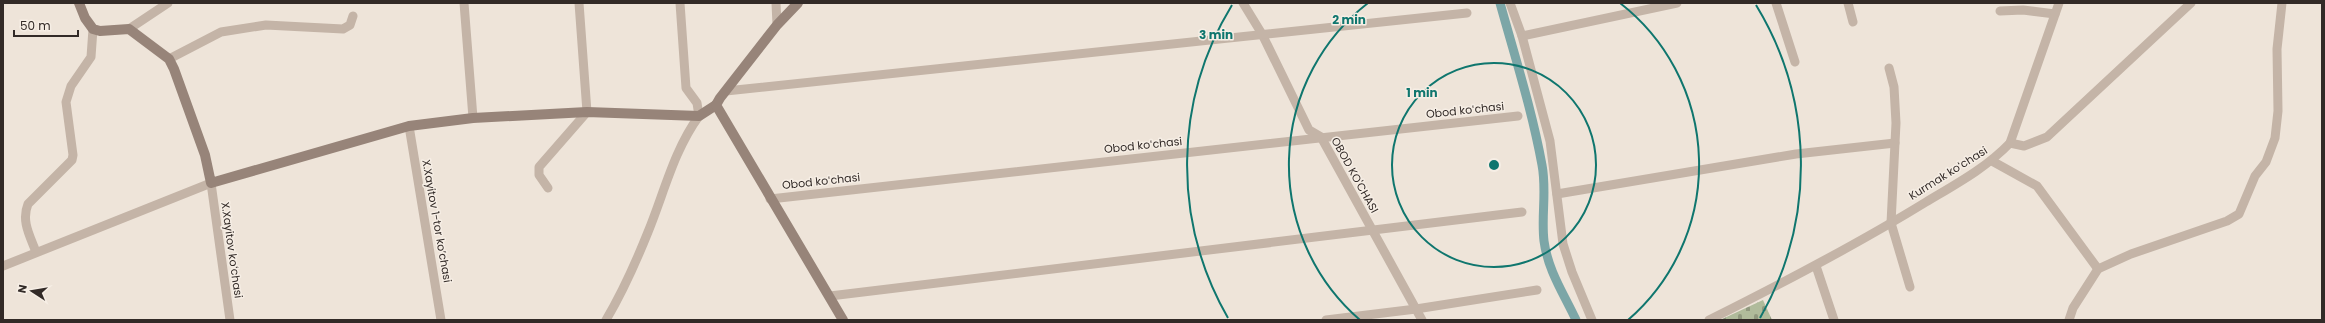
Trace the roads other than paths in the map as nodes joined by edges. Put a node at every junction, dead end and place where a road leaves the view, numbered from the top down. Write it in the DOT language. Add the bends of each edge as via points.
graph roads {
  1 [pos="79,3"];
  2 [pos="168,3"];
  3 [pos="464,3"];
  4 [pos="579,3"];
  5 [pos="680,3"];
  6 [pos="776,3"];
  7 [pos="798,3"];
  8 [pos="1243,3"];
  9 [pos="1510,3"];
  10 [pos="1677,3"];
  11 [pos="1776,3"];
  12 [pos="1848,3"];
  13 [pos="2059,3"];
  14 [pos="2191,3"];
  15 [pos="2282,3"];
  16 [pos="2000,10"];
  17 [pos="1467,13"];
  18 [pos="2055,14"];
  19 [pos="353,16"];
  20 [pos="1853,22"];
  21 [pos="777,25"];
  22 [pos="92,29"];
  23 [pos="129,29"];
  24 [pos="1262,34"];
  25 [pos="1522,36"];
  26 [pos="169,59"];
  27 [pos="1795,62"];
  28 [pos="1889,68"];
  29 [pos="726,91"];
  30 [pos="716,105"];
  31 [pos="586,112"];
  32 [pos="699,116"];
  33 [pos="1518,116"];
  34 [pos="473,118"];
  35 [pos="409,126"];
  36 [pos="1321,137"];
  37 [pos="1895,143"];
  38 [pos="2010,143"];
  39 [pos="1992,161"];
  40 [pos="211,183"];
  41 [pos="548,188"];
  42 [pos="1557,194"];
  43 [pos="770,199"];
  44 [pos="1522,212"];
  45 [pos="1891,223"];
  46 [pos="1373,230"];
  47 [pos="36,252"];
  48 [pos="3,266"];
  49 [pos="1816,266"];
  50 [pos="2098,269"];
  51 [pos="1910,288"];
  52 [pos="1537,290"];
  53 [pos="830,296"];
  54 [pos="1416,309"];
  55 [pos="230,320"];
  56 [pos="441,320"];
  57 [pos="606,320"];
  58 [pos="844,320"];
  59 [pos="1326,320"];
  60 [pos="1422,320"];
  61 [pos="1592,320"];
  62 [pos="1709,320"];
  63 [pos="1834,320"];
  64 [pos="2069,320"];
  1 -- 22 [label="street"];
  2 -- 23 [label="street"];
  3 -- 34 [label="street"];
  4 -- 31 [label="street"];
  5 -- 32 [label="street" via="686,88 697,103"];
  6 -- 21 [label="street"];
  7 -- 21 [label="street"];
  8 -- 24 [label="street, OBOD KO'CHASI"];
  9 -- 25 [label="street"];
  10 -- 25 [label="street"];
  11 -- 27 [label="street"];
  12 -- 20 [label="street"];
  13 -- 18 [label="street"];
  14 -- 38 [label="street" via="2048,137 2024,146"];
  15 -- 50 [label="street" via="2277,49 2278,111 2275,138 2266,162 2255,176 2239,214"];
  16 -- 18 [label="street"];
  17 -- 24 [label="street"];
  18 -- 38 [label="street"];
  19 -- 26 [label="street" via="350,25 343,29 266,25 221,32"];
  21 -- 29 [label="street"];
  22 -- 23 [label="street"];
  22 -- 47 [label="street" via="91,57 71,86 66,102 72,160 28,204 25,211 26,226"];
  23 -- 26 [label="street"];
  24 -- 29 [label="street"];
  24 -- 36 [label="street, OBOD KO'CHASI" via="1309,130"];
  25 -- 42 [label="street" via="1550,141"];
  26 -- 40 [label="street" via="205,156"];
  28 -- 37 [label="street" via="1894,87"];
  29 -- 30 [label="street"];
  30 -- 32 [label="street"];
  30 -- 43 [label="street"];
  31 -- 32 [label="street"];
  31 -- 34 [label="street"];
  31 -- 41 [label="street" via="539,167 539,175"];
  32 -- 57 [label="street" via="686,134 648,233"];
  33 -- 36 [label="street, Obod koʻchasi"];
  34 -- 35 [label="street"];
  35 -- 40 [label="street"];
  35 -- 56 [label="street, X.Xayitov 1-tor koʼchasi"];
  36 -- 43 [label="street, Obod koʻchasi"];
  36 -- 46 [label="street, OBOD KO'CHASI"];
  37 -- 42 [label="street" via="1796,154"];
  37 -- 45 [label="street"];
  38 -- 39 [label="street, Kurmak koʻchasi"];
  39 -- 45 [label="street, Kurmak koʻchasi"];
  39 -- 50 [label="street" via="2037,186"];
  40 -- 47 [label="street"];
  40 -- 55 [label="street, X.Xayitov koʻchasi"];
  42 -- 61 [label="street" via="1563,244"];
  43 -- 53 [label="street"];
  44 -- 46 [label="street"];
  45 -- 49 [label="street, Kurmak koʻchasi"];
  45 -- 51 [label="street"];
  46 -- 53 [label="street"];
  46 -- 54 [label="street, OBOD KO'CHASI"];
  47 -- 48 [label="street"];
  49 -- 62 [label="street, Kurmak koʻchasi"];
  49 -- 63 [label="street"];
  50 -- 64 [label="street" via="2073,308"];
  52 -- 54 [label="street"];
  53 -- 58 [label="street"];
  54 -- 59 [label="street"];
  54 -- 60 [label="street, OBOD KO'CHASI"];
}
